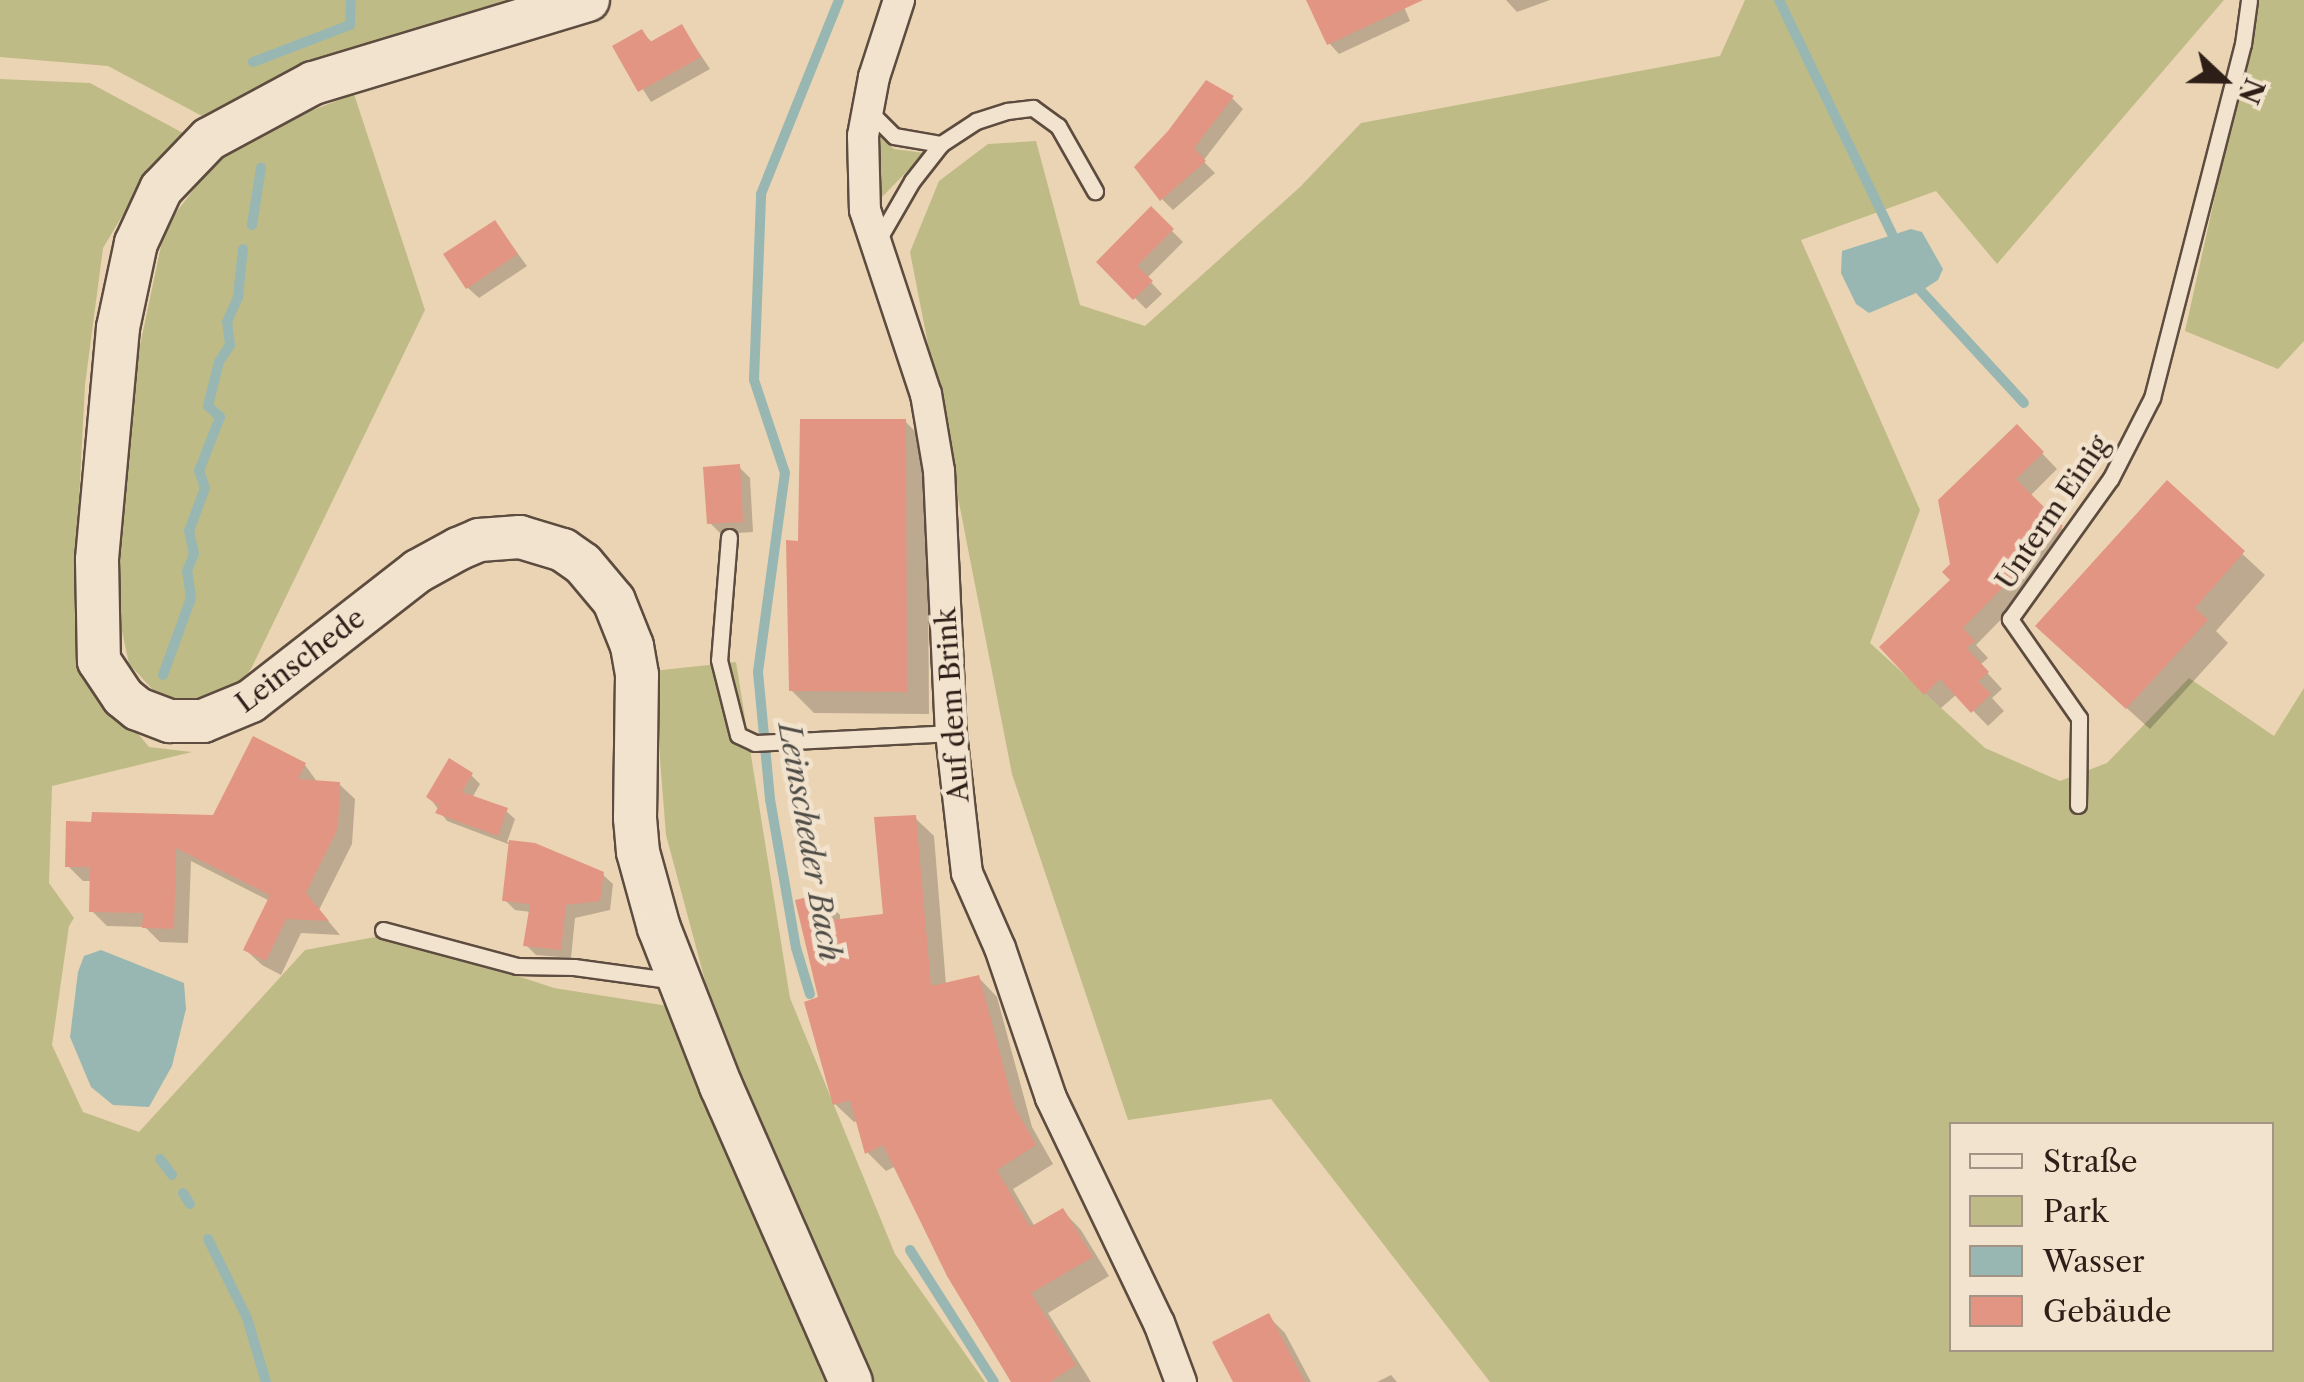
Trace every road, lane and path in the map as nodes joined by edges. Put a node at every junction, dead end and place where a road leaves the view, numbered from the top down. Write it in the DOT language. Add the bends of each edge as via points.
graph roads {
  1 [pos="588,0"];
  2 [pos="899,0"];
  3 [pos="2249,0"];
  4 [pos="868,108"];
  5 [pos="941,144"];
  6 [pos="1095,191"];
  7 [pos="875,246"];
  8 [pos="729,537"];
  9 [pos="951,733"];
  10 [pos="2078,806"];
  11 [pos="383,930"];
  12 [pos="680,981"];
  13 [pos="850,1382"];
  14 [pos="1181,1382"];
  1 -- 12 [label="main road, Leinschede" via="314,83 208,139 168,180 136,243 118,328 96,641 106,676 138,709 170,721 203,721 252,701 418,571 458,548 520,537 562,550 600,580 632,646 638,852"];
  2 -- 4 [label="street, Auf dem Brink"];
  3 -- 10 [label="lane, Unterm Einig" via="2152,398 2110,478 2010,620 2079,718"];
  4 -- 5 [label="lane" via="894,136"];
  4 -- 7 [label="street, Auf dem Brink" via="865,210"];
  5 -- 6 [label="lane" via="976,121 1034,108 1058,126"];
  5 -- 7 [label="lane"];
  7 -- 9 [label="street, Auf dem Brink" via="926,394 939,471"];
  8 -- 9 [label="lane" via="720,660 738,735 755,744"];
  9 -- 14 [label="street, Auf dem Brink" via="967,872 1051,1098"];
  11 -- 12 [label="lane" via="518,966 574,966"];
  12 -- 13 [label="main road, Leinschede"];
}
